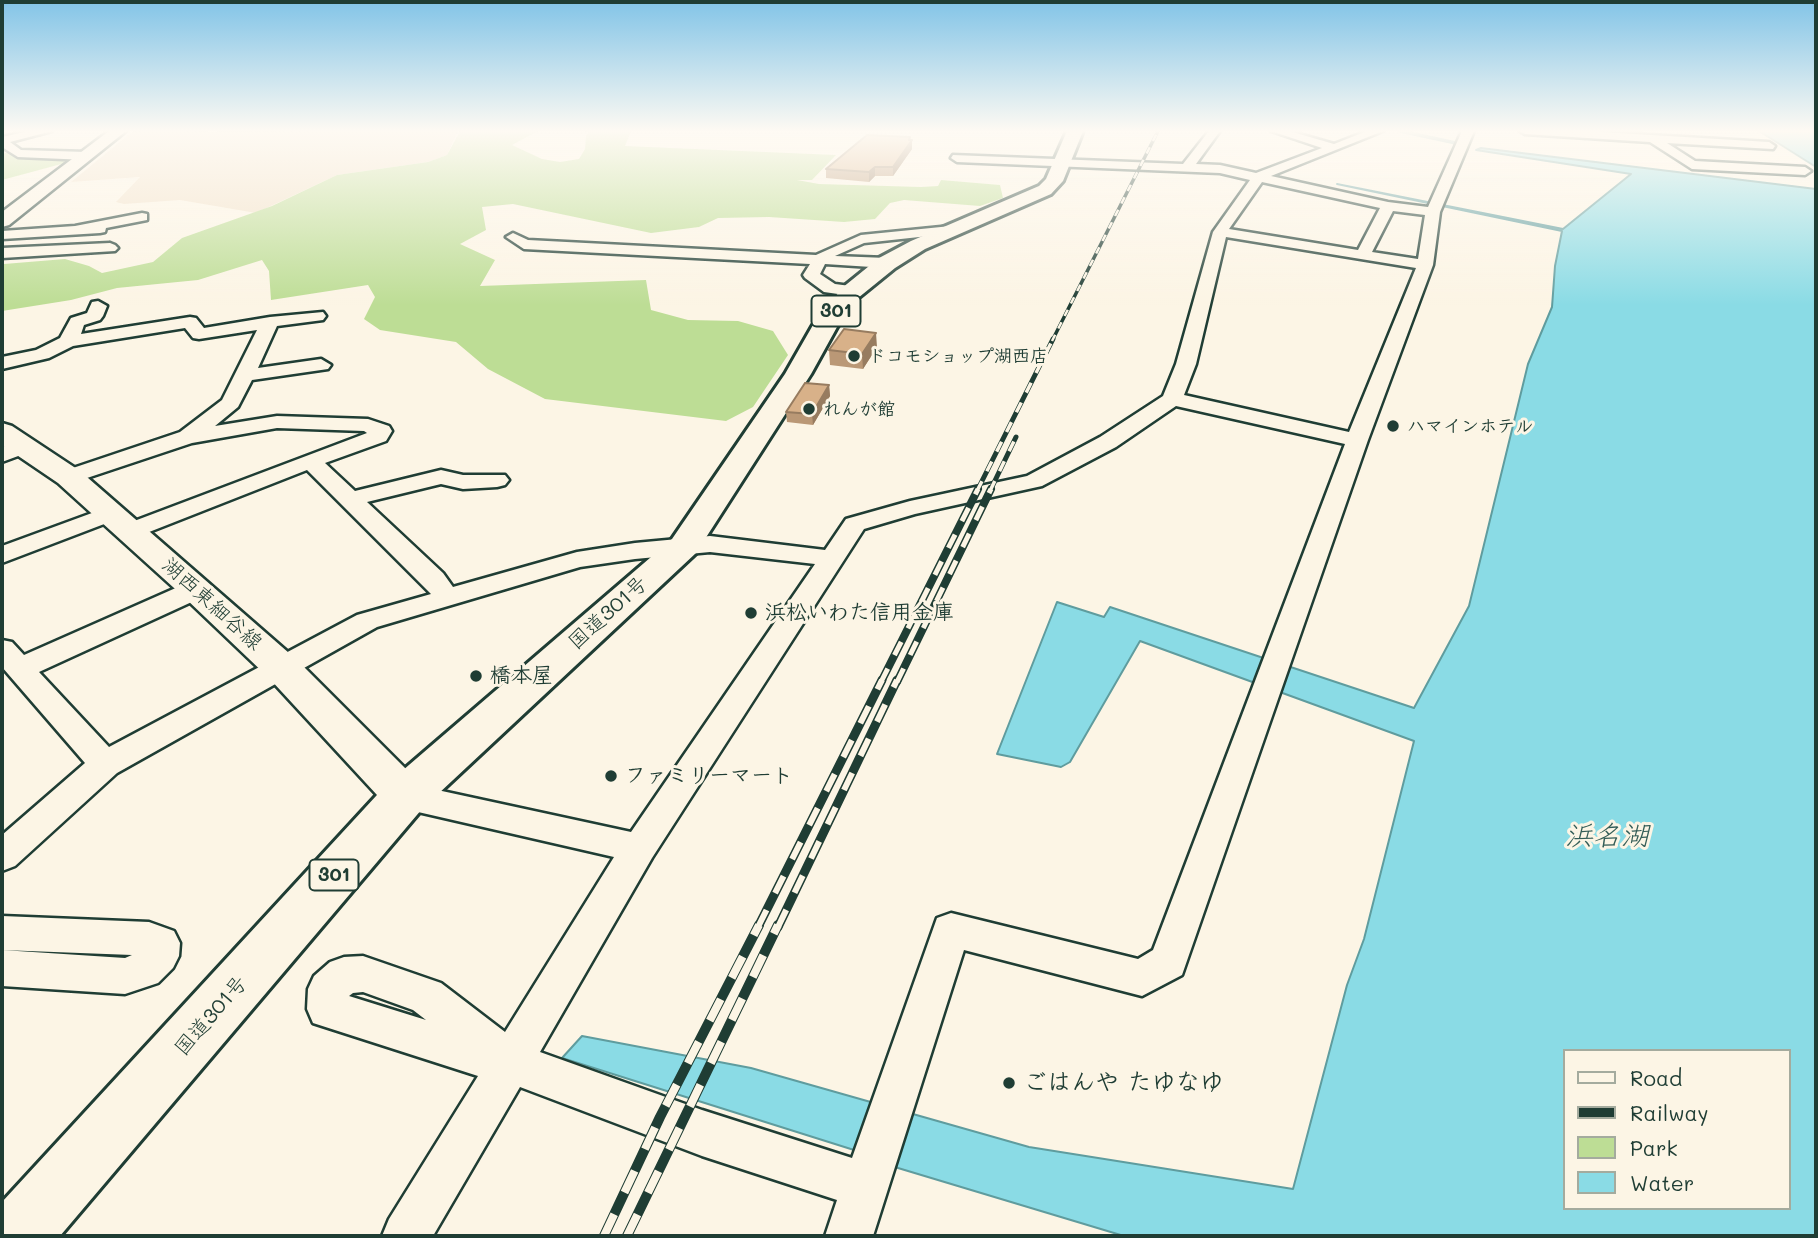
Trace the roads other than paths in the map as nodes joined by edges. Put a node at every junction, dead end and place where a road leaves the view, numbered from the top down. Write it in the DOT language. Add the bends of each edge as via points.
graph roads {
  1 [pos="44,189"];
  2 [pos="1046,189"];
  3 [pos="1251,189"];
  4 [pos="1314,189"];
  5 [pos="1444,189"];
  6 [pos="1388,206"];
  7 [pos="1436,207"];
  8 [pos="142,217"];
  9 [pos="2,221"];
  10 [pos="100,229"];
  11 [pos="951,230"];
  12 [pos="68,231"];
  13 [pos="1220,232"];
  14 [pos="2,234"];
  15 [pos="513,237"];
  16 [pos="110,248"];
  17 [pos="2,253"];
  18 [pos="1363,255"];
  19 [pos="820,259"];
  20 [pos="887,262"];
  21 [pos="1425,265"];
  22 [pos="852,291"];
  23 [pos="98,306"];
  24 [pos="317,316"];
  25 [pos="270,322"];
  26 [pos="68,341"];
  27 [pos="2,363"];
  28 [pos="321,365"];
  29 [pos="246,375"];
  30 [pos="1172,399"];
  31 [pos="188,437"];
  32 [pos="1357,440"];
  33 [pos="8,444"];
  34 [pos="456,457"];
  35 [pos="310,461"];
  36 [pos="69,477"];
  37 [pos="441,477"];
  38 [pos="497,481"];
  39 [pos="351,499"];
  40 [pos="121,522"];
  41 [pos="684,546"];
  42 [pos="2,555"];
  43 [pos="831,558"];
  44 [pos="197,589"];
  45 [pos="446,596"];
  46 [pos="10,659"];
  47 [pos="283,669"];
  48 [pos="105,764"];
  49 [pos="405,796"];
  50 [pos="639,848"];
  51 [pos="2,856"];
  52 [pos="2,933"];
  53 [pos="2,968"];
  54 [pos="512,1063"];
  55 [pos="864,1185"];
  56 [pos="16,1236"];
  57 [pos="406,1236"];
  58 [pos="849,1236"];
  1 -- 9 [label="main road"];
  2 -- 11 [label="highway, 国道301号 / 301"];
  3 -- 13 [label="street"];
  4 -- 6 [label="street"];
  5 -- 7 [label="street"];
  6 -- 7 [label="street"];
  6 -- 18 [label="street"];
  7 -- 21 [label="street"];
  8 -- 12 [label="street"];
  10 -- 12 [label="street"];
  11 -- 19 [label="street" via="861,239"];
  11 -- 20 [label="highway, 国道301号 / 301"];
  12 -- 14 [label="street"];
  13 -- 18 [label="street"];
  13 -- 30 [label="street"];
  15 -- 19 [label="street" via="524,244 641,253"];
  16 -- 17 [label="street"];
  18 -- 21 [label="street"];
  19 -- 20 [label="street"];
  19 -- 22 [label="street" via="811,275 830,288"];
  20 -- 22 [label="highway, 国道301号 / 301"];
  21 -- 32 [label="street"];
  22 -- 41 [label="highway, 国道301号 / 301" via="825,325 798,374"];
  23 -- 26 [label="street" via="94,316 77,322"];
  24 -- 25 [label="street"];
  25 -- 26 [label="street" via="199,334 190,322"];
  25 -- 29 [label="street"];
  26 -- 27 [label="street" via="42,354"];
  28 -- 29 [label="street"];
  29 -- 31 [label="street" via="231,403"];
  30 -- 32 [label="street"];
  30 -- 43 [label="street" via="1108,442 1034,481 855,524"];
  31 -- 35 [label="street" via="277,422 368,425 381,431"];
  31 -- 36 [label="street"];
  32 -- 55 [label="street" via="1168,962 1142,978 951,930"];
  33 -- 36 [label="main road, 湖西東細谷線"];
  34 -- 37 [label="street" via="453,470"];
  35 -- 39 [label="street"];
  35 -- 40 [label="street"];
  36 -- 40 [label="main road, 湖西東細谷線"];
  37 -- 38 [label="street"];
  37 -- 39 [label="street"];
  39 -- 45 [label="street"];
  40 -- 42 [label="street"];
  40 -- 44 [label="main road, 湖西東細谷線"];
  41 -- 43 [label="street" via="710,544"];
  41 -- 45 [label="street" via="577,560"];
  41 -- 49 [label="highway, 国道301号 / 301"];
  43 -- 50 [label="street"];
  44 -- 46 [label="street"];
  44 -- 47 [label="main road, 湖西東細谷線"];
  45 -- 47 [label="street" via="368,621"];
  46 -- 48 [label="street"];
  47 -- 48 [label="street"];
  47 -- 49 [label="main road, 湖西東細谷線"];
  48 -- 51 [label="street"];
  49 -- 50 [label="street"];
  49 -- 56 [label="highway, 国道301号 / 301"];
  50 -- 54 [label="street"];
  52 -- 53 [label="street" via="160,943 159,956 144,970 125,976"];
  54 -- 55 [label="street" via="702,1133"];
  54 -- 57 [label="street"];
  55 -- 58 [label="street"];
}
